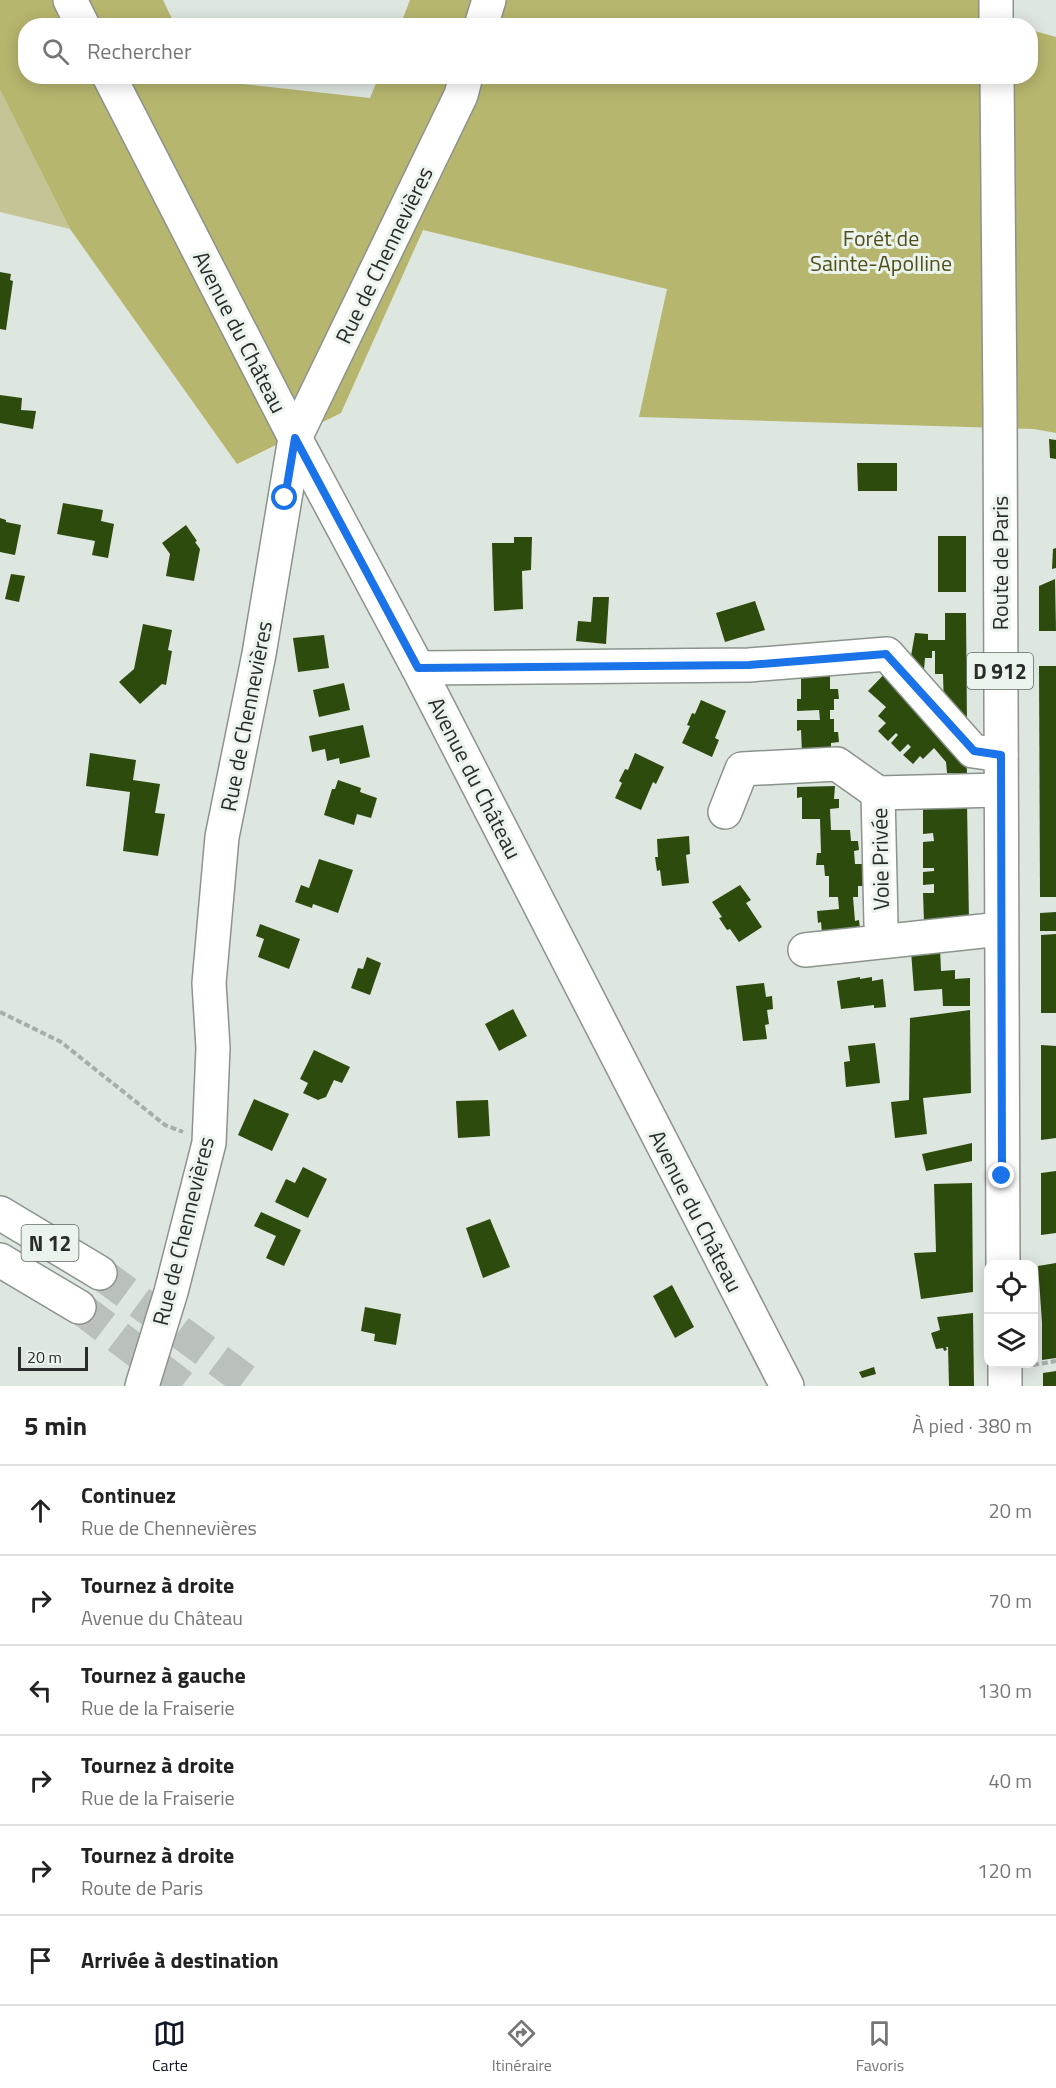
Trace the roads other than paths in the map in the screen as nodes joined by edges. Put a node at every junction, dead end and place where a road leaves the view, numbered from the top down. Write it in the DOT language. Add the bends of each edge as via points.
graph roads {
  1 [pos="70,0"];
  2 [pos="489,0"];
  3 [pos="996,0"];
  4 [pos="79,18"];
  5 [pos="483,18"];
  6 [pos="996,18"];
  7 [pos="113,84"];
  8 [pos="464,84"];
  9 [pos="997,84"];
  10 [pos="295,438"];
  11 [pos="418,668"];
  12 [pos="1001,755"];
  13 [pos="1000,790"];
  14 [pos="878,793"];
  15 [pos="725,812"];
  16 [pos="881,924"];
  17 [pos="1001,929"];
  18 [pos="805,950"];
  19 [pos="0,1213"];
  20 [pos="0,1260"];
  21 [pos="1003,1260"];
  22 [pos="100,1273"];
  23 [pos="79,1307"];
  24 [pos="1005,1368"];
  25 [pos="142,1386"];
  26 [pos="787,1386"];
  27 [pos="1005,1386"];
  1 -- 4 [label="main road"];
  2 -- 5 [label="main road"];
  3 -- 6 [label="main road"];
  7 -- 10 [label="main road, Avenue du Château"];
  8 -- 10 [label="main road, Rue de Chennevières"];
  9 -- 12 [label="main road, Route de Paris / D 912"];
  10 -- 11 [label="main road, Avenue du Château"];
  10 -- 25 [label="main road, Rue de Chennevières" via="259,654 222,837 209,983 213,1048 208,1143 171,1292"];
  11 -- 12 [label="main road" via="749,665 886,654 974,751"];
  11 -- 26 [label="main road, Avenue du Château"];
  12 -- 13 [label="main road, Route de Paris / D 912"];
  13 -- 14 [label="main road, Voie Privée"];
  13 -- 17 [label="main road, Route de Paris / D 912"];
  14 -- 15 [label="main road, Voie Privée" via="837,764 741,769"];
  14 -- 16 [label="main road, Voie Privée"];
  17 -- 18 [label="main road"];
  17 -- 21 [label="main road, Route de Paris / D 912"];
  19 -- 22 [label="main road, N 12"];
  20 -- 23 [label="main road, N 12"];
  24 -- 27 [label="main road"];
}
